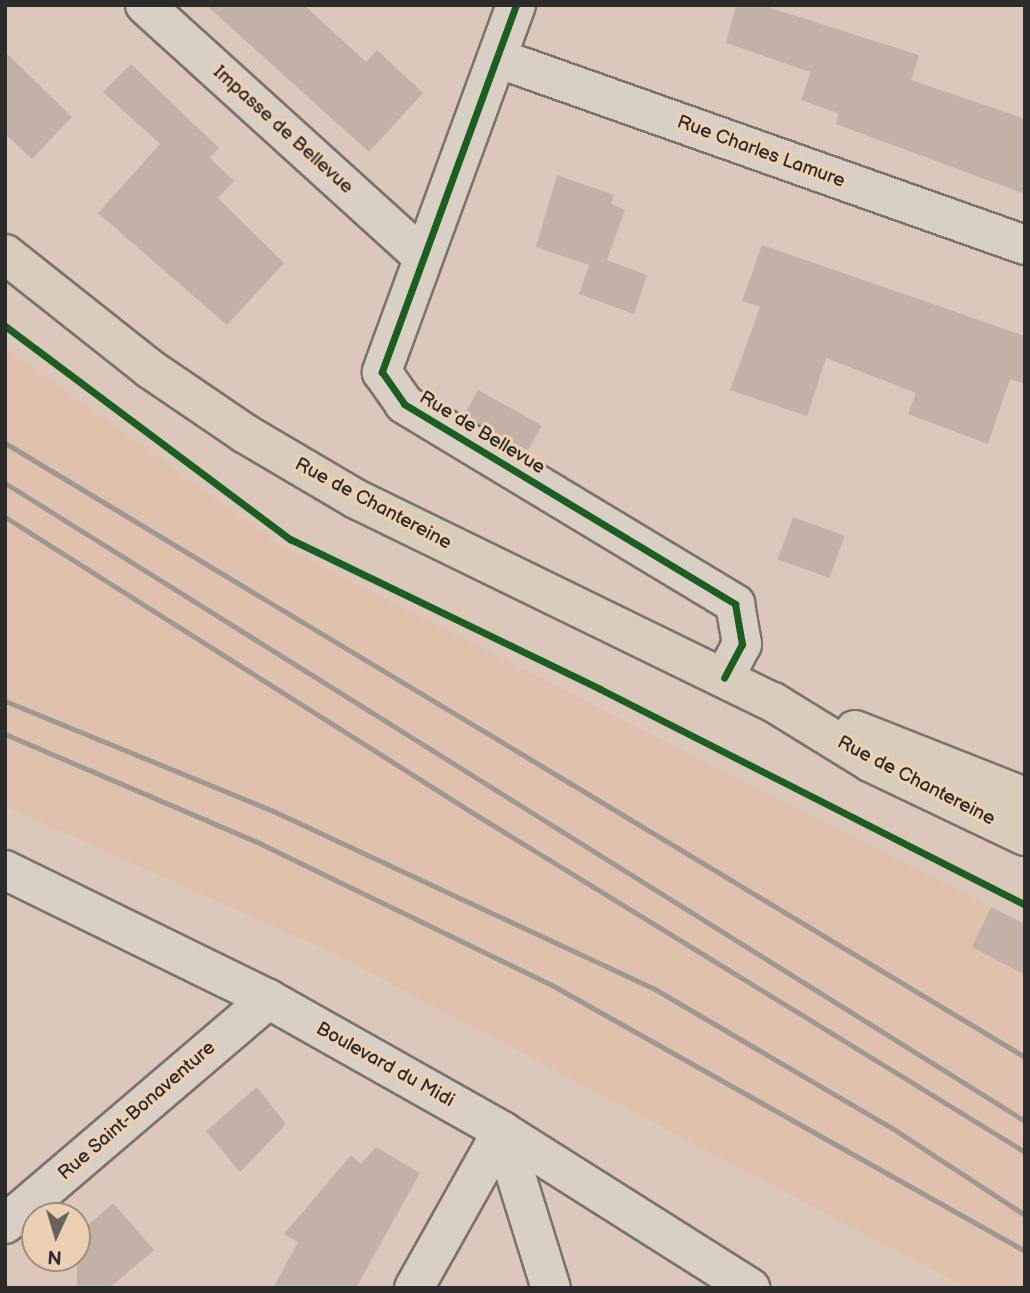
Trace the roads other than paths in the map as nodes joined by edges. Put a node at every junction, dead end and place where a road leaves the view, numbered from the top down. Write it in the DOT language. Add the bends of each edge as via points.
graph roads {
  1 [pos="145,5"];
  2 [pos="516,5"];
  3 [pos="497,58"];
  4 [pos="1025,245"];
  5 [pos="5,254"];
  6 [pos="421,255"];
  7 [pos="724,678"];
  8 [pos="773,702"];
  9 [pos="1025,797"];
  10 [pos="1025,836"];
  11 [pos="5,870"];
  12 [pos="268,999"];
  13 [pos="502,1130"];
  14 [pos="5,1224"];
  15 [pos="414,1288"];
  16 [pos="551,1288"];
  17 [pos="750,1288"];
  1 -- 6 [label="street, Impasse de Bellevue"];
  2 -- 3 [label="street, Rue de Bellevue"];
  3 -- 4 [label="street, Rue Charles Lamure"];
  3 -- 6 [label="street, Rue de Bellevue"];
  5 -- 7 [label="main road, Rue de Chantereine" via="150,369 255,440 356,499"];
  6 -- 7 [label="street, Rue de Bellevue" via="382,372 404,404 735,604 742,644"];
  7 -- 8 [label="main road, Rue de Chantereine"];
  8 -- 9 [label="main road, Rue de Chantereine"];
  8 -- 10 [label="main road, Rue de Chantereine" via="870,762"];
  11 -- 12 [label="street, Boulevard du Midi"];
  12 -- 13 [label="street, Boulevard du Midi"];
  12 -- 14 [label="street, Rue Saint-Bonaventure"];
  13 -- 15 [label="street"];
  13 -- 16 [label="street"];
  13 -- 17 [label="street, Boulevard du Midi"];
}
